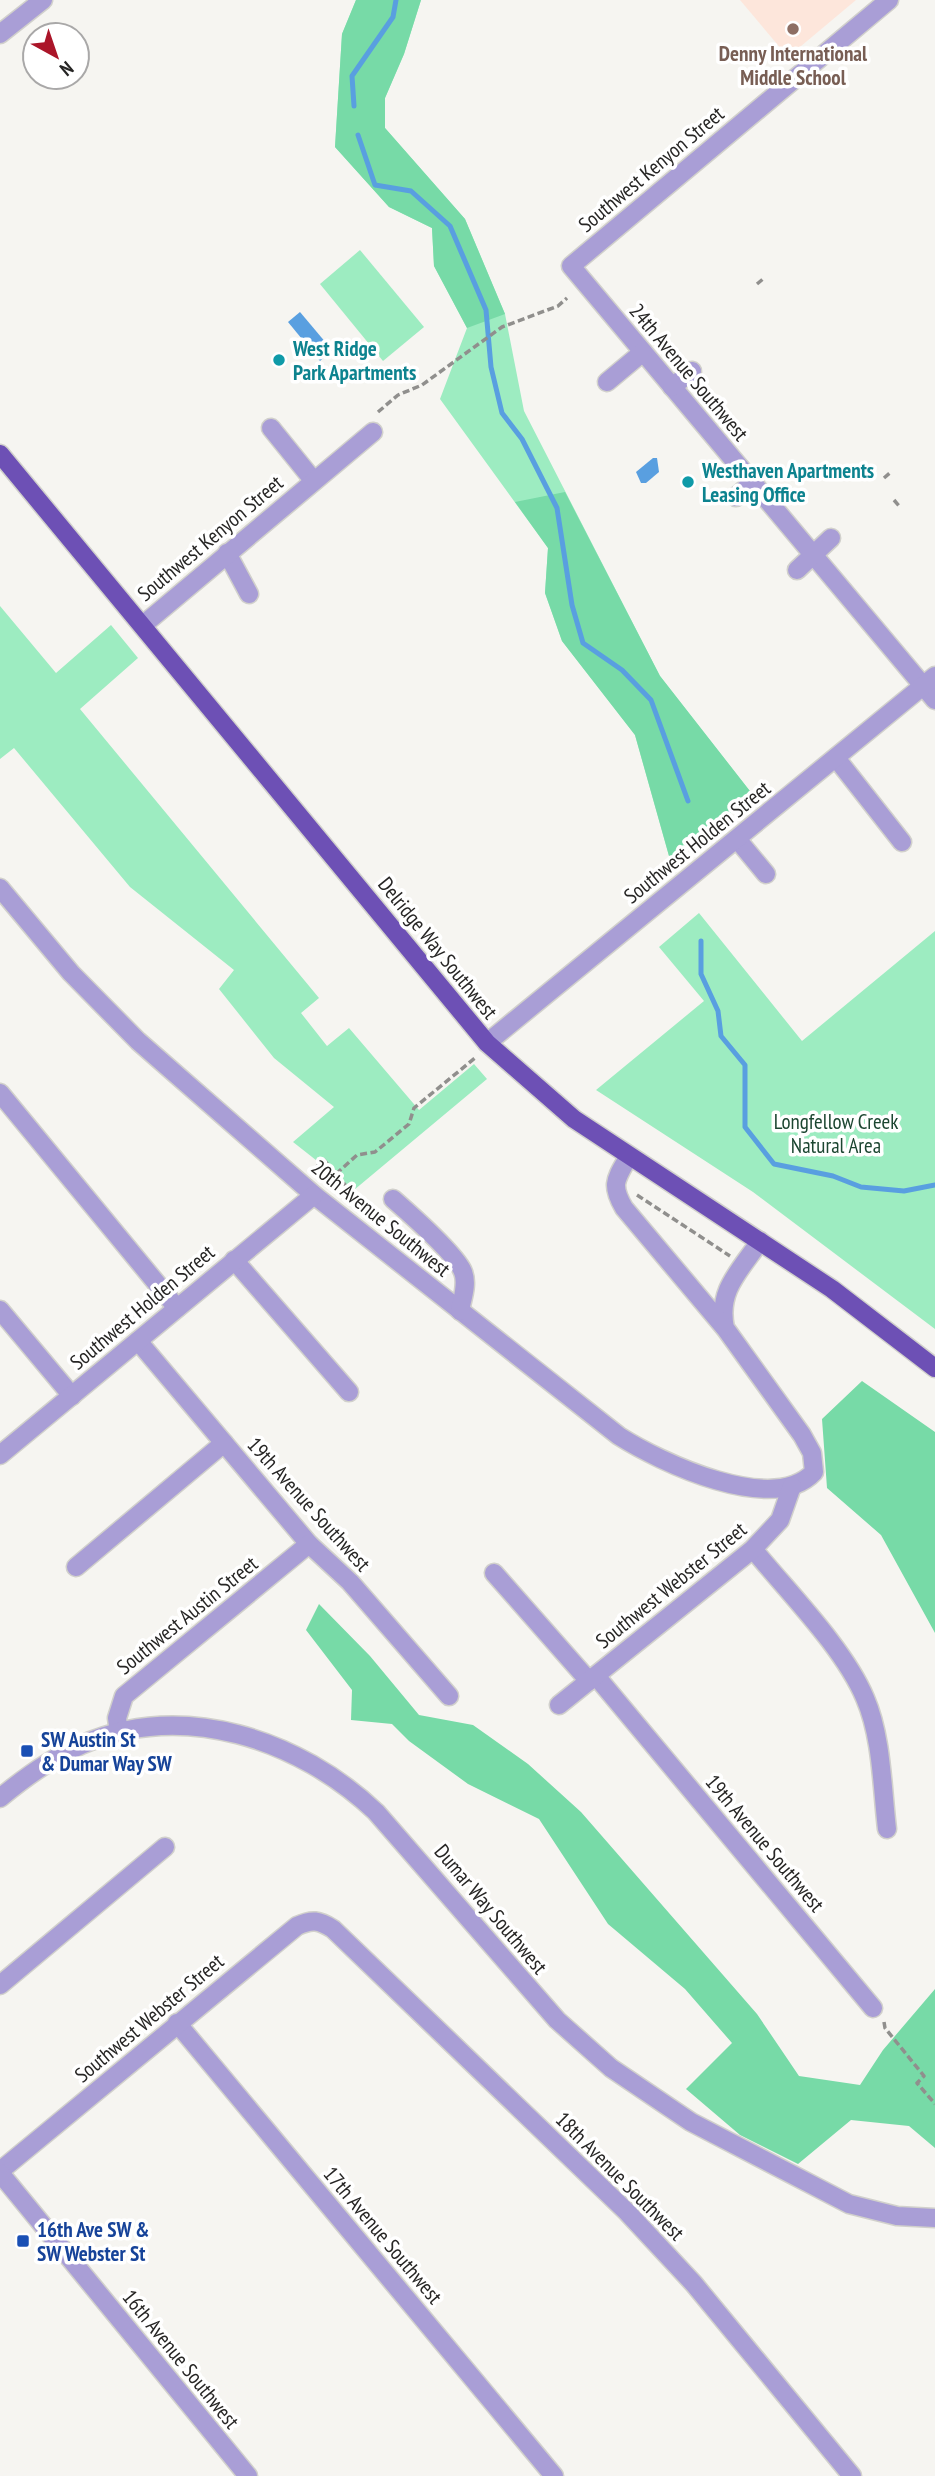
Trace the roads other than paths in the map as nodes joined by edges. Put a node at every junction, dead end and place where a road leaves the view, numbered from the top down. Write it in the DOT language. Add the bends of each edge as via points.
graph roads {
  1 [pos="43,0"];
  2 [pos="889,0"];
  3 [pos="2,30"];
  4 [pos="571,266"];
  5 [pos="643,352"];
  6 [pos="692,370"];
  7 [pos="607,382"];
  8 [pos="672,387"];
  9 [pos="271,428"];
  10 [pos="373,432"];
  11 [pos="0,454"];
  12 [pos="313,480"];
  13 [pos="752,483"];
  14 [pos="736,497"];
  15 [pos="831,538"];
  16 [pos="227,553"];
  17 [pos="813,557"];
  18 [pos="797,570"];
  19 [pos="249,594"];
  20 [pos="143,625"];
  21 [pos="931,687"];
  22 [pos="836,758"];
  23 [pos="737,839"];
  24 [pos="902,842"];
  25 [pos="766,874"];
  26 [pos="0,888"];
  27 [pos="487,1044"];
  28 [pos="0,1093"];
  29 [pos="629,1156"];
  30 [pos="314,1195"];
  31 [pos="393,1199"];
  32 [pos="760,1241"];
  33 [pos="234,1260"];
  34 [pos="177,1308"];
  35 [pos="0,1310"];
  36 [pos="460,1311"];
  37 [pos="725,1328"];
  38 [pos="138,1341"];
  39 [pos="935,1368"];
  40 [pos="349,1392"];
  41 [pos="72,1396"];
  42 [pos="224,1443"];
  43 [pos="0,1455"];
  44 [pos="793,1486"];
  45 [pos="309,1544"];
  46 [pos="753,1549"];
  47 [pos="76,1567"];
  48 [pos="494,1573"];
  49 [pos="592,1678"];
  50 [pos="449,1696"];
  51 [pos="559,1705"];
  52 [pos="119,1734"];
  53 [pos="2,1797"];
  54 [pos="887,1829"];
  55 [pos="165,1847"];
  56 [pos="333,1929"];
  57 [pos="0,1985"];
  58 [pos="873,2008"];
  59 [pos="177,2023"];
  60 [pos="0,2172"];
  61 [pos="935,2218"];
  62 [pos="248,2476"];
  63 [pos="554,2476"];
  64 [pos="852,2476"];
  1 -- 3 [label="street"];
  2 -- 4 [label="street, Southwest Kenyon Street"];
  4 -- 5 [label="street, 24th Avenue Southwest"];
  5 -- 7 [label="street"];
  5 -- 8 [label="street, 24th Avenue Southwest"];
  6 -- 8 [label="street"];
  8 -- 13 [label="street, 24th Avenue Southwest"];
  9 -- 12 [label="street"];
  10 -- 12 [label="street, Southwest Kenyon Street"];
  11 -- 20 [label="main road, Delridge Way Southwest"];
  12 -- 16 [label="street, Southwest Kenyon Street"];
  13 -- 14 [label="street"];
  13 -- 17 [label="street, 24th Avenue Southwest"];
  15 -- 17 [label="street"];
  16 -- 19 [label="street"];
  16 -- 20 [label="street, Southwest Kenyon Street"];
  17 -- 18 [label="street"];
  17 -- 21 [label="street, 24th Avenue Southwest"];
  20 -- 27 [label="main road, Delridge Way Southwest"];
  21 -- 22 [label="street, Southwest Holden Street"];
  22 -- 23 [label="street, Southwest Holden Street"];
  22 -- 24 [label="street"];
  23 -- 25 [label="street"];
  23 -- 27 [label="street, Southwest Holden Street"];
  26 -- 30 [label="street, 20th Avenue Southwest" via="106,1010"];
  27 -- 29 [label="main road, Delridge Way Southwest" via="546,1097"];
  28 -- 34 [label="street"];
  29 -- 32 [label="main road, Delridge Way Southwest"];
  29 -- 37 [label="street" via="615,1180 615,1192"];
  30 -- 33 [label="street, Southwest Holden Street"];
  30 -- 36 [label="street, 20th Avenue Southwest"];
  31 -- 36 [label="street" via="463,1271"];
  32 -- 37 [label="street" via="724,1293"];
  32 -- 39 [label="main road, Delridge Way Southwest"];
  33 -- 34 [label="street, Southwest Holden Street"];
  33 -- 40 [label="street"];
  34 -- 38 [label="street, Southwest Holden Street"];
  35 -- 41 [label="street"];
  36 -- 44 [label="street, 20th Avenue Southwest" via="619,1437 647,1454 671,1466 737,1484"];
  37 -- 44 [label="street, Southwest Webster Street" via="812,1453 814,1472"];
  38 -- 41 [label="street, Southwest Holden Street"];
  38 -- 42 [label="street, 19th Avenue Southwest"];
  41 -- 43 [label="street, Southwest Holden Street"];
  42 -- 45 [label="street, 19th Avenue Southwest"];
  42 -- 47 [label="street"];
  44 -- 46 [label="street, Southwest Webster Street" via="780,1520"];
  45 -- 50 [label="street, 19th Avenue Southwest" via="350,1582"];
  45 -- 52 [label="street, Southwest Austin Street" via="124,1696 117,1718"];
  46 -- 49 [label="street, Southwest Webster Street"];
  46 -- 54 [label="street" via="839,1655 867,1700"];
  48 -- 49 [label="street, 19th Avenue Southwest"];
  49 -- 51 [label="street, Southwest Webster Street"];
  49 -- 58 [label="street, 19th Avenue Southwest"];
  52 -- 53 [label="street, Dumar Way Southwest" via="80,1745"];
  52 -- 61 [label="street, Dumar Way Southwest" via="154,1727 203,1728 266,1741 295,1753 355,1792 376,1812 531,1992 611,2068 691,2122 849,2204 897,2216"];
  55 -- 57 [label="street"];
  56 -- 59 [label="street, Southwest Webster Street" via="320,1920 297,1926"];
  56 -- 64 [label="street, 18th Avenue Southwest" via="635,2221 694,2284"];
  59 -- 60 [label="street, Southwest Webster Street"];
  59 -- 63 [label="street, 17th Avenue Southwest"];
  60 -- 62 [label="street, 16th Avenue Southwest"];
}
